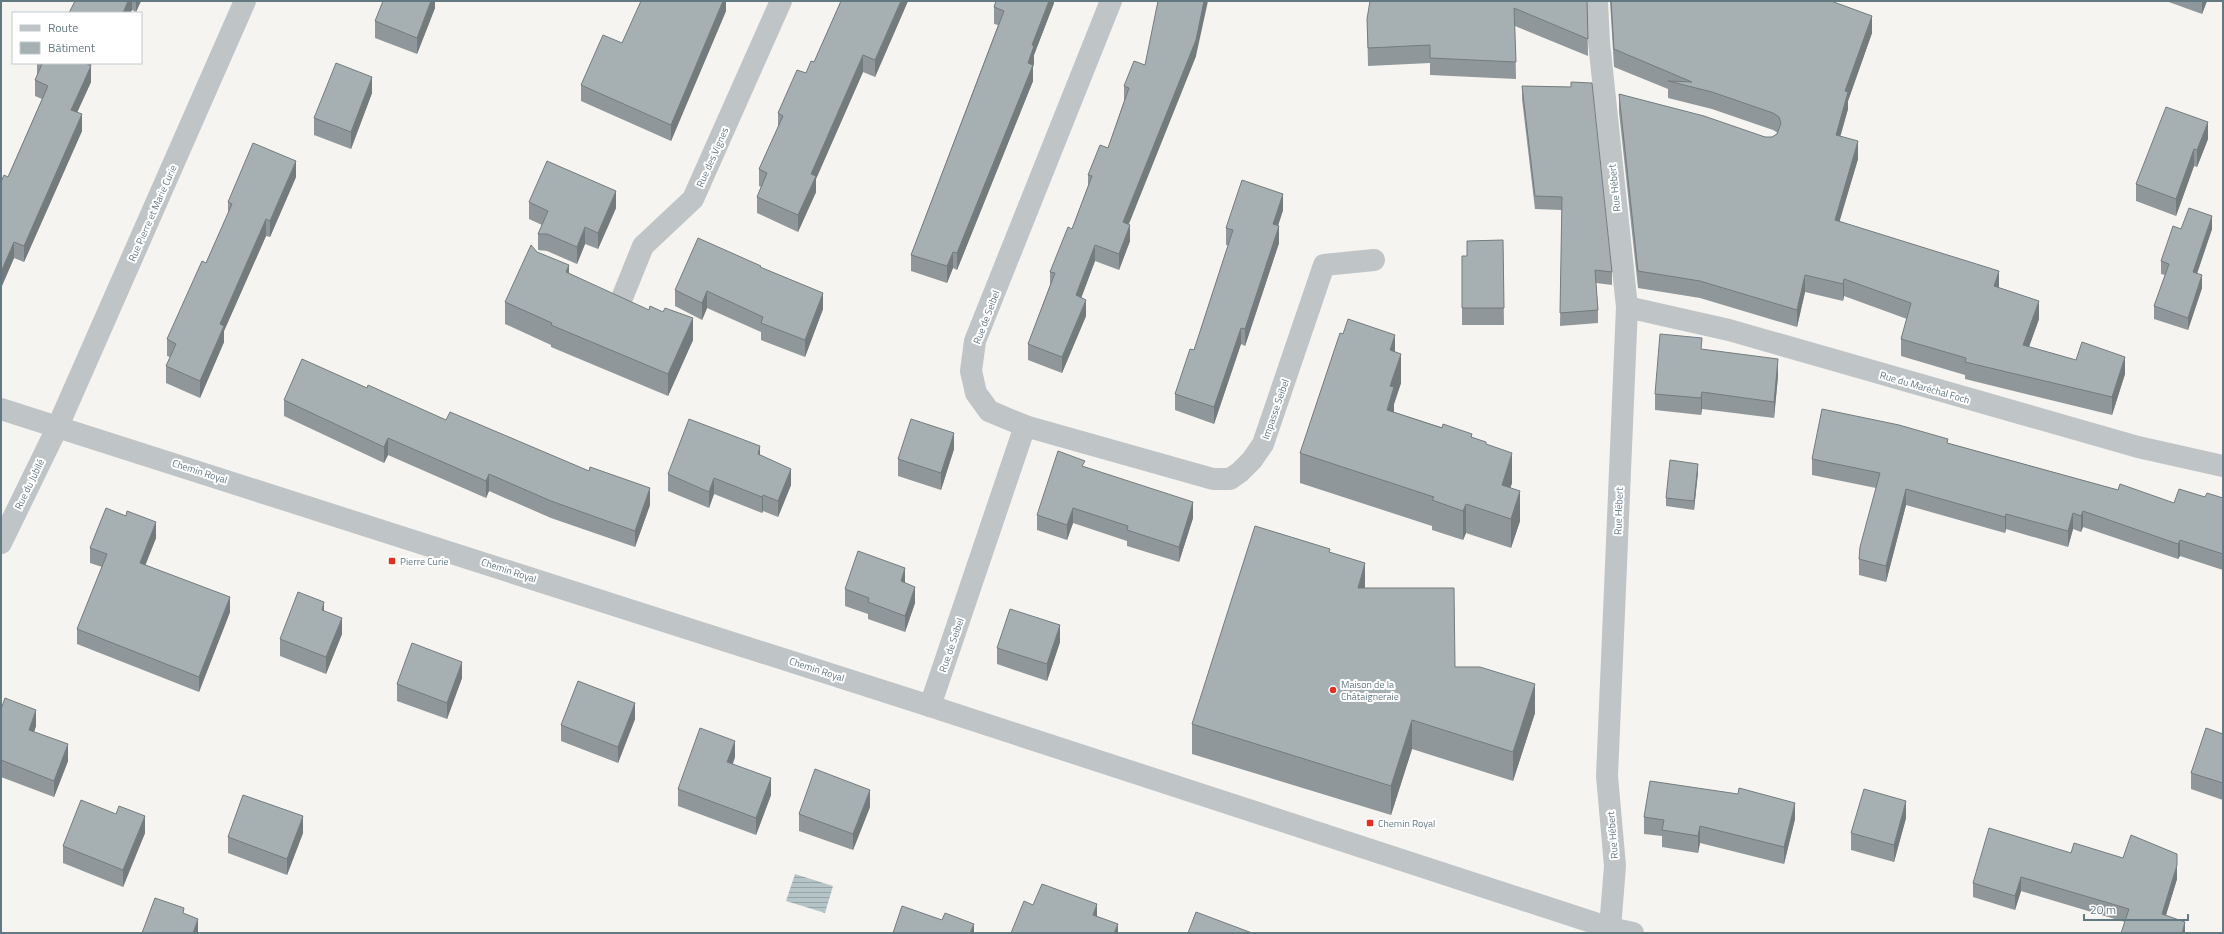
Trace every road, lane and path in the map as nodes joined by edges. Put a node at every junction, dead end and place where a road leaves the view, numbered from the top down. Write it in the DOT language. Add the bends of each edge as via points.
graph roads {
  1 [pos="245,1"];
  2 [pos="781,1"];
  3 [pos="1111,1"];
  4 [pos="1597,1"];
  5 [pos="1604,95"];
  6 [pos="1627,100"];
  7 [pos="1374,260"];
  8 [pos="602,289"];
  9 [pos="622,298"];
  10 [pos="643,307"];
  11 [pos="1627,307"];
  12 [pos="1,409"];
  13 [pos="58,426"];
  14 [pos="1025,426"];
  15 [pos="2223,466"];
  16 [pos="1,543"];
  17 [pos="930,706"];
  18 [pos="1610,928"];
  19 [pos="1633,933"];
  1 -- 13 [label="street, Rue Pierre et Marie Curie"];
  2 -- 9 [label="street, Rue des Vignes" via="693,199 643,246"];
  3 -- 14 [label="street, Rue de Seibel" via="975,341 971,371 976,393 989,411"];
  4 -- 5 [label="street, Rue Hébert"];
  5 -- 6 [label="street"];
  5 -- 11 [label="street, Rue Hébert"];
  7 -- 14 [label="street, Impasse Seibel" via="1324,265 1263,444 1252,460 1230,479 1213,479"];
  8 -- 9 [label="street"];
  9 -- 10 [label="street"];
  11 -- 15 [label="street, Rue du Maréchal Foch" via="1729,330 2138,447"];
  11 -- 18 [label="street, Rue Hébert" via="1607,776 1615,866"];
  12 -- 13 [label="street, Chemin Royal"];
  13 -- 16 [label="street, Rue du Jubilé"];
  13 -- 17 [label="street, Chemin Royal"];
  14 -- 17 [label="street, Rue de Seibel"];
  17 -- 18 [label="street, Chemin Royal"];
  18 -- 19 [label="street, Chemin Royal"];
}
